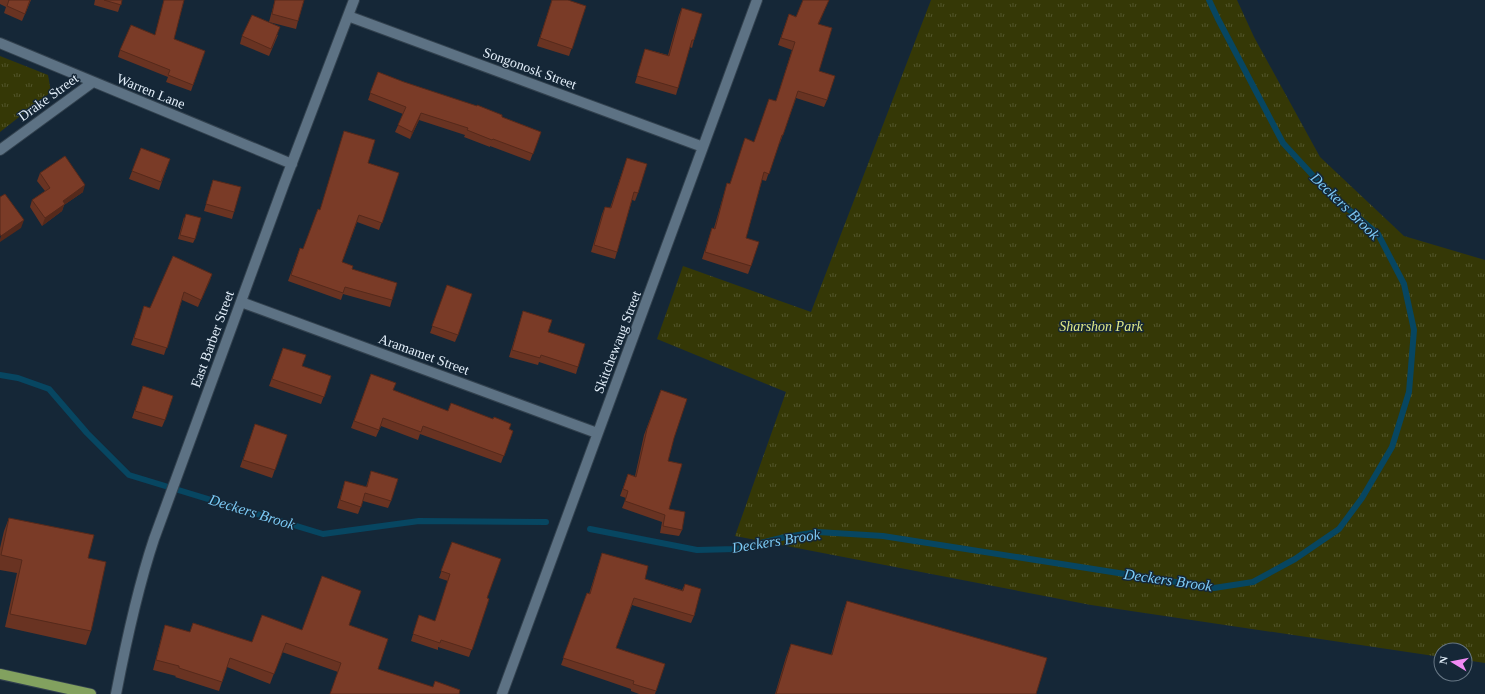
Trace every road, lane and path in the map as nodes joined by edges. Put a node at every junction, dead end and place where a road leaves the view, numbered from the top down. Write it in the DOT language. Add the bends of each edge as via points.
graph roads {
  1 [pos="354,0"];
  2 [pos="757,0"];
  3 [pos="348,16"];
  4 [pos="0,44"];
  5 [pos="93,82"];
  6 [pos="703,147"];
  7 [pos="0,150"];
  8 [pos="292,164"];
  9 [pos="241,302"];
  10 [pos="597,433"];
  11 [pos="0,674"];
  12 [pos="91,694"];
  13 [pos="116,694"];
  14 [pos="502,694"];
  1 -- 3 [label="street, East Barber Street"];
  2 -- 6 [label="street, Skitchewaug Street"];
  3 -- 6 [label="street, Songonosk Street"];
  3 -- 8 [label="street, East Barber Street"];
  4 -- 5 [label="street, Warren Lane"];
  5 -- 7 [label="street, Drake Street"];
  5 -- 8 [label="street, Warren Lane"];
  6 -- 10 [label="street, Skitchewaug Street"];
  8 -- 9 [label="street, East Barber Street"];
  9 -- 10 [label="street, Aramamet Street"];
  9 -- 13 [label="street, East Barber Street" via="154,539 128,634"];
  10 -- 14 [label="street, Skitchewaug Street"];
  11 -- 12 [label="main road"];
}
